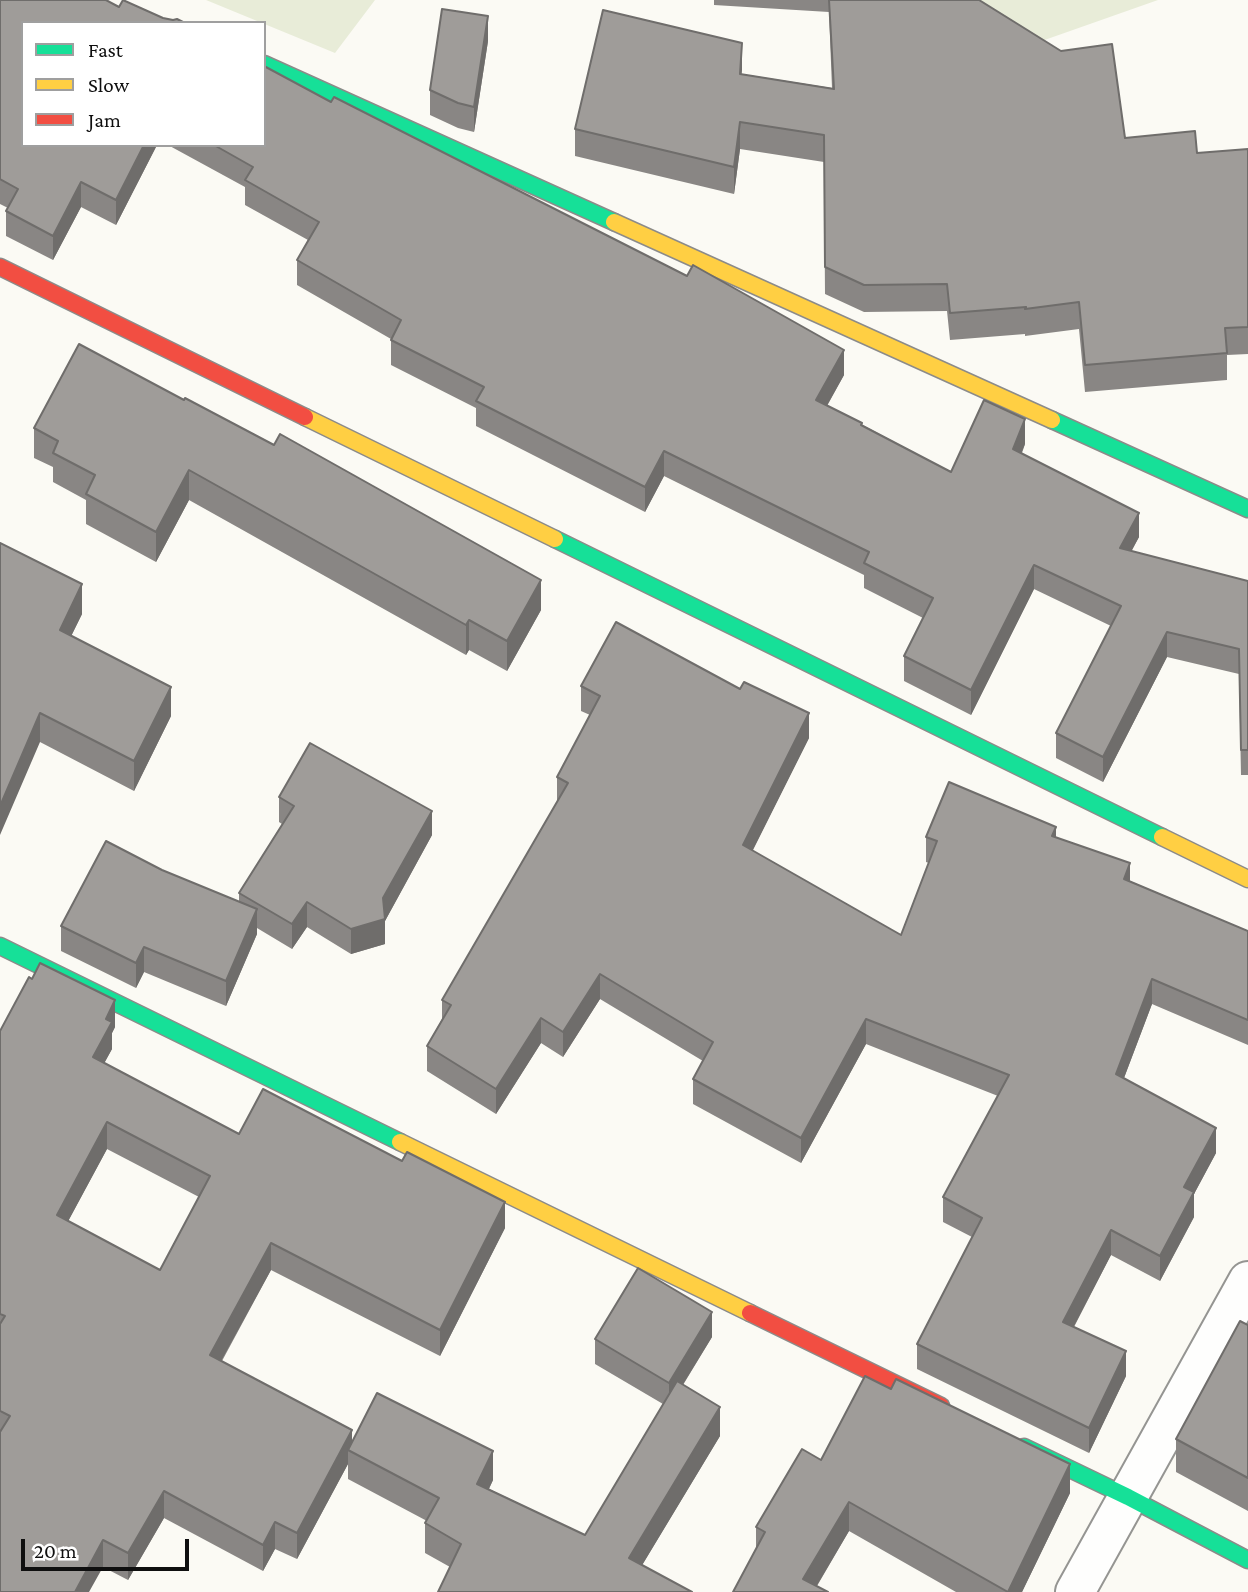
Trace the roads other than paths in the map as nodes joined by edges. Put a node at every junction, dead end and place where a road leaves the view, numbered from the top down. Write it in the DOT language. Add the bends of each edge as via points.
graph roads {
  1 [pos="266,65"];
  2 [pos="0,267"];
  3 [pos="1248,509"];
  4 [pos="1248,879"];
  5 [pos="0,946"];
  6 [pos="1248,1281"];
  7 [pos="952,1412"];
  8 [pos="1015,1442"];
  9 [pos="1128,1497"];
  10 [pos="1248,1560"];
  11 [pos="1075,1592"];
  1 -- 3 [label="street"];
  2 -- 4 [label="street"];
  5 -- 7 [label="street"];
  6 -- 9 [label="street"];
  8 -- 9 [label="street"];
  9 -- 10 [label="street"];
  9 -- 11 [label="street"];
}
